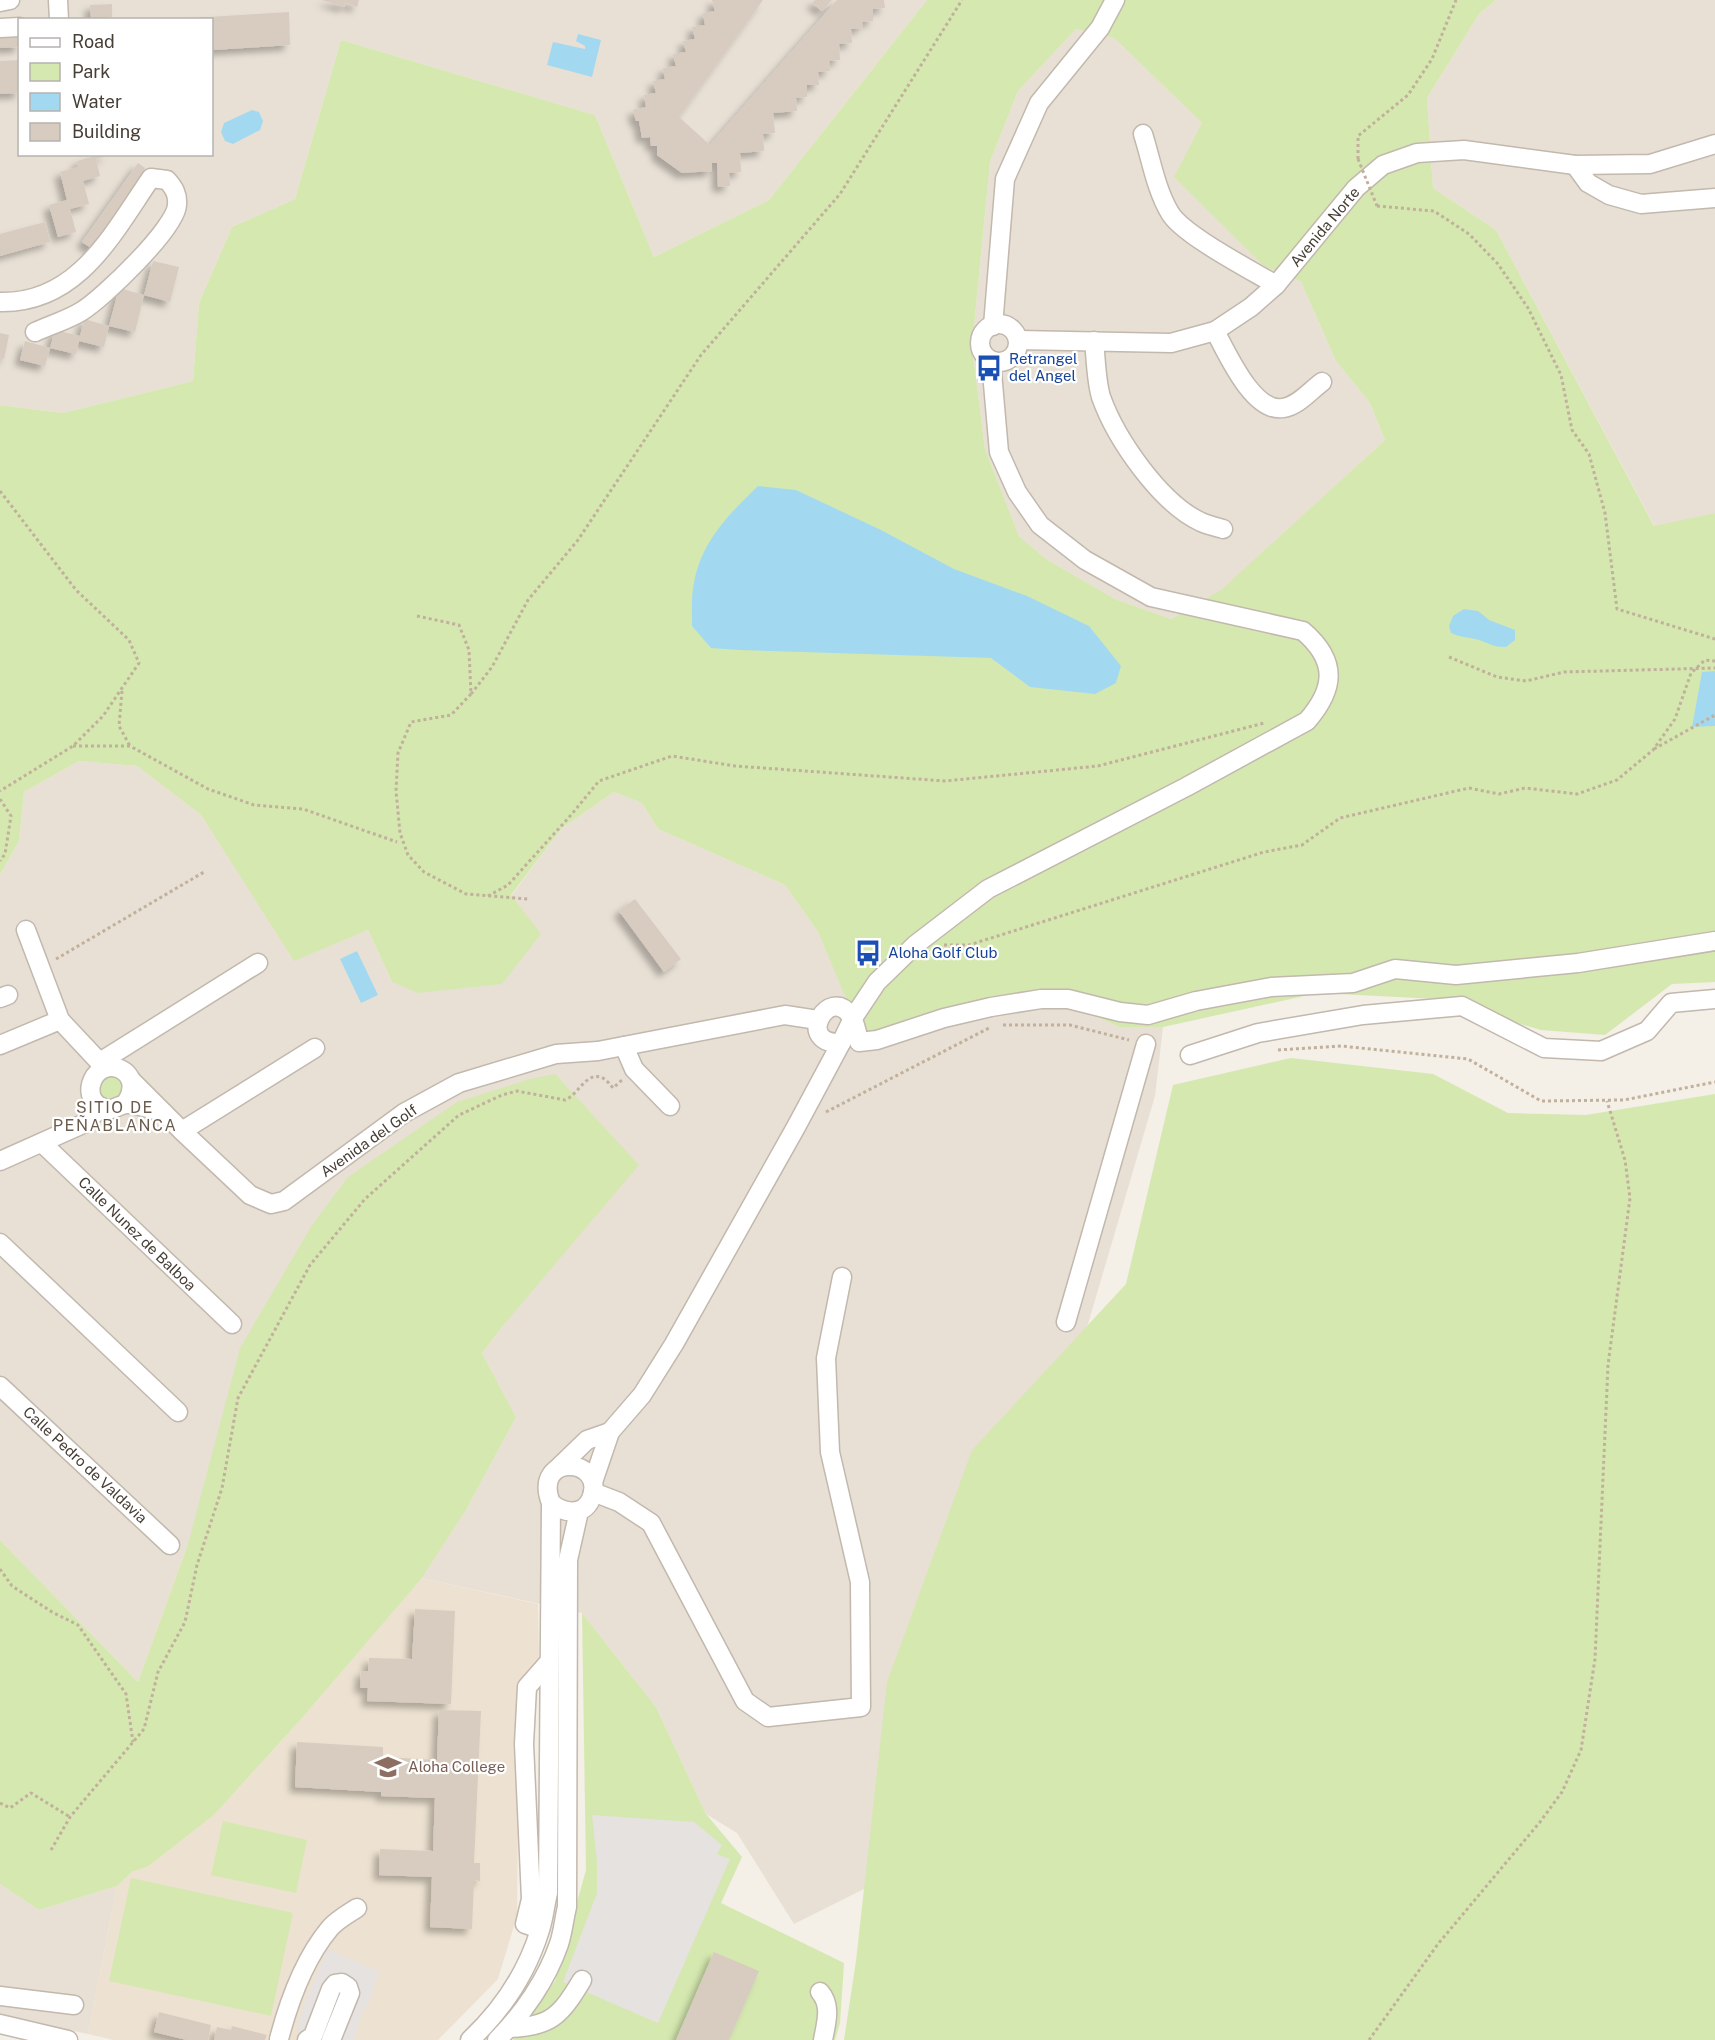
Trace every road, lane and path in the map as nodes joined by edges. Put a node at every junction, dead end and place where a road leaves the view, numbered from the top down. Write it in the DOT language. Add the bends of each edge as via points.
graph roads {
  1 [pos="10,0"];
  2 [pos="58,0"];
  3 [pos="962,0"];
  4 [pos="1114,0"];
  5 [pos="1456,0"];
  6 [pos="0,2"];
  7 [pos="58,18"];
  8 [pos="18,27"];
  9 [pos="0,28"];
  10 [pos="1143,134"];
  11 [pos="1715,144"];
  12 [pos="1575,165"];
  13 [pos="1715,198"];
  14 [pos="1276,285"];
  15 [pos="0,302"];
  16 [pos="993,326"];
  17 [pos="1215,331"];
  18 [pos="35,333"];
  19 [pos="1018,340"];
  20 [pos="1094,342"];
  21 [pos="991,360"];
  22 [pos="1322,382"];
  23 [pos="0,491"];
  24 [pos="1223,529"];
  25 [pos="417,616"];
  26 [pos="1715,639"];
  27 [pos="1449,657"];
  28 [pos="1715,661"];
  29 [pos="1715,668"];
  30 [pos="124,686"];
  31 [pos="471,694"];
  32 [pos="1715,715"];
  33 [pos="1273,720"];
  34 [pos="73,746"];
  35 [pos="130,746"];
  36 [pos="1653,750"];
  37 [pos="0,791"];
  38 [pos="0,800"];
  39 [pos="397,842"];
  40 [pos="0,861"];
  41 [pos="204,872"];
  42 [pos="488,896"];
  43 [pos="528,898"];
  44 [pos="27,930"];
  45 [pos="1715,941"];
  46 [pos="915,945"];
  47 [pos="258,963"];
  48 [pos="41,968"];
  49 [pos="1715,999"];
  50 [pos="853,1018"];
  51 [pos="60,1020"];
  52 [pos="818,1020"];
  53 [pos="841,1043"];
  54 [pos="1146,1044"];
  55 [pos="0,1045"];
  56 [pos="624,1046"];
  57 [pos="315,1048"];
  58 [pos="1271,1050"];
  59 [pos="1190,1055"];
  60 [pos="102,1065"];
  61 [pos="634,1069"];
  62 [pos="130,1079"];
  63 [pos="1715,1082"];
  64 [pos="1607,1101"];
  65 [pos="126,1104"];
  66 [pos="670,1106"];
  67 [pos="102,1107"];
  68 [pos="165,1113"];
  69 [pos="796,1127"];
  70 [pos="182,1131"];
  71 [pos="42,1143"];
  72 [pos="0,1161"];
  73 [pos="0,1243"];
  74 [pos="842,1277"];
  75 [pos="1066,1322"];
  76 [pos="232,1324"];
  77 [pos="0,1386"];
  78 [pos="178,1412"];
  79 [pos="610,1432"];
  80 [pos="557,1469"];
  81 [pos="593,1487"];
  82 [pos="551,1503"];
  83 [pos="579,1511"];
  84 [pos="170,1545"];
  85 [pos="0,1569"];
  86 [pos="133,1742"];
  87 [pos="0,1803"];
  88 [pos="70,1817"];
  89 [pos="51,1850"];
  90 [pos="357,1908"];
  91 [pos="582,1980"];
  92 [pos="820,1992"];
  93 [pos="0,1996"];
  94 [pos="75,2005"];
  95 [pos="0,2024"];
  96 [pos="503,2034"];
  97 [pos="68,2040"];
  98 [pos="279,2040"];
  99 [pos="297,2040"];
  100 [pos="307,2040"];
  101 [pos="331,2040"];
  102 [pos="470,2040"];
  103 [pos="823,2040"];
  104 [pos="1369,2040"];
  1 -- 6 [label="street"];
  2 -- 7 [label="street"];
  3 -- 31 [label="path" via="840,194 701,355 578,540 528,600 492,667"];
  4 -- 16 [label="street" via="1100,28 1039,103 1005,179"];
  5 -- 26 [label="path, bridge" via="1432,59 1408,95 1358,136 1358,159 1377,206 1434,211 1469,234 1498,264 1528,308 1561,375 1572,430 1589,454 1605,513 1617,609"];
  8 -- 9 [label="street"];
  10 -- 14 [label="street" via="1170,214 1186,231"];
  11 -- 12 [label="street, Avenida Norte" via="1650,164"];
  12 -- 13 [label="street" via="1588,183 1609,195 1641,204"];
  12 -- 14 [label="street, Avenida Norte" via="1464,150 1417,153 1383,165 1356,188"];
  14 -- 17 [label="street, Avenida Norte"];
  15 -- 18 [label="street" via="39,296 71,280 94,259 151,178 168,180 176,192 177,207 163,232 109,290 82,311"];
  16 -- 19 [label="street" via="1009,327"];
  16 -- 21 [label="street" via="981,338 984,355"];
  17 -- 20 [label="street, Avenida Norte" via="1171,343"];
  17 -- 22 [label="street" via="1235,368 1254,394 1270,407 1283,408 1294,403"];
  19 -- 20 [label="street, Avenida Norte"];
  19 -- 21 [label="street" via="1014,356 999,363"];
  20 -- 24 [label="street" via="1101,395 1118,432 1147,475 1171,502 1201,522"];
  21 -- 46 [label="street" via="999,452 1017,492 1040,525 1085,560 1151,597 1303,631 1315,640 1328,665 1328,686 1321,705 1306,721 988,889"];
  23 -- 30 [label="path" via="76,591 129,640 139,663"];
  25 -- 31 [label="path" via="459,625 469,650"];
  27 -- 29 [label="path" via="1497,677 1526,681 1564,672"];
  28 -- 36 [label="path" via="1705,660 1691,673 1675,719"];
  30 -- 34 [label="path" via="103,716"];
  30 -- 35 [label="path" via="119,726"];
  31 -- 42 [label="path" via="451,715 411,722 398,753 396,791 400,833 408,855 424,872 466,894"];
  32 -- 36 [label="path"];
  33 -- 42 [label="path" via="1098,766 945,781 735,766 672,756 599,781 508,885"];
  34 -- 35 [label="path"];
  34 -- 37 [label="path"];
  35 -- 39 [label="path" via="208,789 254,805 303,809"];
  36 -- 46 [label="path" via="1617,780 1577,794 1525,788 1499,794 1470,788 1340,818 1302,845 1264,852 969,945"];
  38 -- 40 [label="path" via="11,816 5,854"];
  41 -- 48 [label="path"];
  42 -- 43 [label="path"];
  44 -- 48 [label="street"];
  45 -- 50 [label="street" via="1578,963 1456,975 1395,969 1353,983 1270,987 1148,1015 1068,999 1041,999 944,1018 865,1042 859,1042"];
  46 -- 50 [label="street" via="878,982"];
  47 -- 60 [label="street"];
  48 -- 51 [label="street"];
  49 -- 59 [label="street" via="1671,1003 1647,1031 1601,1051 1544,1048 1462,1006 1363,1015 1258,1033"];
  50 -- 52 [label="street" via="849,1012 835,1007 822,1013"];
  50 -- 53 [label="street"];
  51 -- 55 [label="street"];
  51 -- 60 [label="street, Avenida del Golf"];
  52 -- 53 [label="street" via="823,1039 831,1044"];
  52 -- 56 [label="street, Avenida del Golf" via="785,1015"];
  53 -- 69 [label="street"];
  54 -- 69 [label="path" via="1070,1025 995,1025"];
  54 -- 75 [label="street"];
  56 -- 61 [label="street"];
  56 -- 70 [label="street, Avenida del Golf" via="556,1054 459,1083 404,1113 284,1201 271,1204 250,1195"];
  57 -- 70 [label="street"];
  58 -- 64 [label="path" via="1341,1046 1468,1059 1541,1101"];
  60 -- 62 [label="street, Avenida del Golf" via="120,1069"];
  60 -- 67 [label="street" via="90,1087 93,1099"];
  61 -- 66 [label="street"];
  61 -- 86 [label="path" via="613,1088 604,1079 591,1078 565,1100 517,1091 459,1115 365,1199 310,1265 238,1398 222,1488 197,1564 185,1622 158,1672 144,1729"];
  62 -- 65 [label="street" via="132,1092"];
  62 -- 68 [label="street, Avenida del Golf"];
  63 -- 64 [label="path"];
  64 -- 104 [label="path" via="1630,1198 1608,1365 1595,1659 1581,1750 1562,1792 1438,1944"];
  65 -- 67 [label="street" via="114,1109"];
  65 -- 68 [label="street"];
  67 -- 71 [label="street" via="83,1124"];
  68 -- 70 [label="street, Avenida del Golf"];
  69 -- 79 [label="street" via="674,1344 642,1395"];
  71 -- 72 [label="street"];
  71 -- 76 [label="street, Calle Nunez de Balboa"];
  73 -- 78 [label="street"];
  74 -- 81 [label="street" via="826,1358 830,1452 860,1582 861,1707 768,1717 745,1701 651,1523"];
  77 -- 84 [label="street, Calle Pedro de Valdavia"];
  79 -- 80 [label="street" via="587,1440"];
  79 -- 81 [label="street"];
  80 -- 81 [label="street" via="579,1467 588,1473"];
  80 -- 82 [label="street" via="546,1492"];
  81 -- 83 [label="street" via="589,1503"];
  82 -- 83 [label="street" via="569,1513"];
  82 -- 102 [label="street" via="548,1893 540,1929 521,1976 489,2021"];
  83 -- 96 [label="street" via="568,1560 567,1907 559,1944 544,1976"];
  85 -- 86 [label="path" via="12,1586 78,1626 126,1694"];
  86 -- 88 [label="path"];
  87 -- 88 [label="path" via="10,1808 31,1793"];
  88 -- 89 [label="path"];
  90 -- 98 [label="street" via="331,1926 313,1954 288,2004"];
  91 -- 96 [label="street" via="569,2002 551,2019"];
  92 -- 103 [label="street" via="828,2012"];
  93 -- 94 [label="street"];
  95 -- 97 [label="street"];
  98 -- 99 [label="street"];
  100 -- 101 [label="street" via="313,2036 331,1989 342,1983 350,1993"];
}
